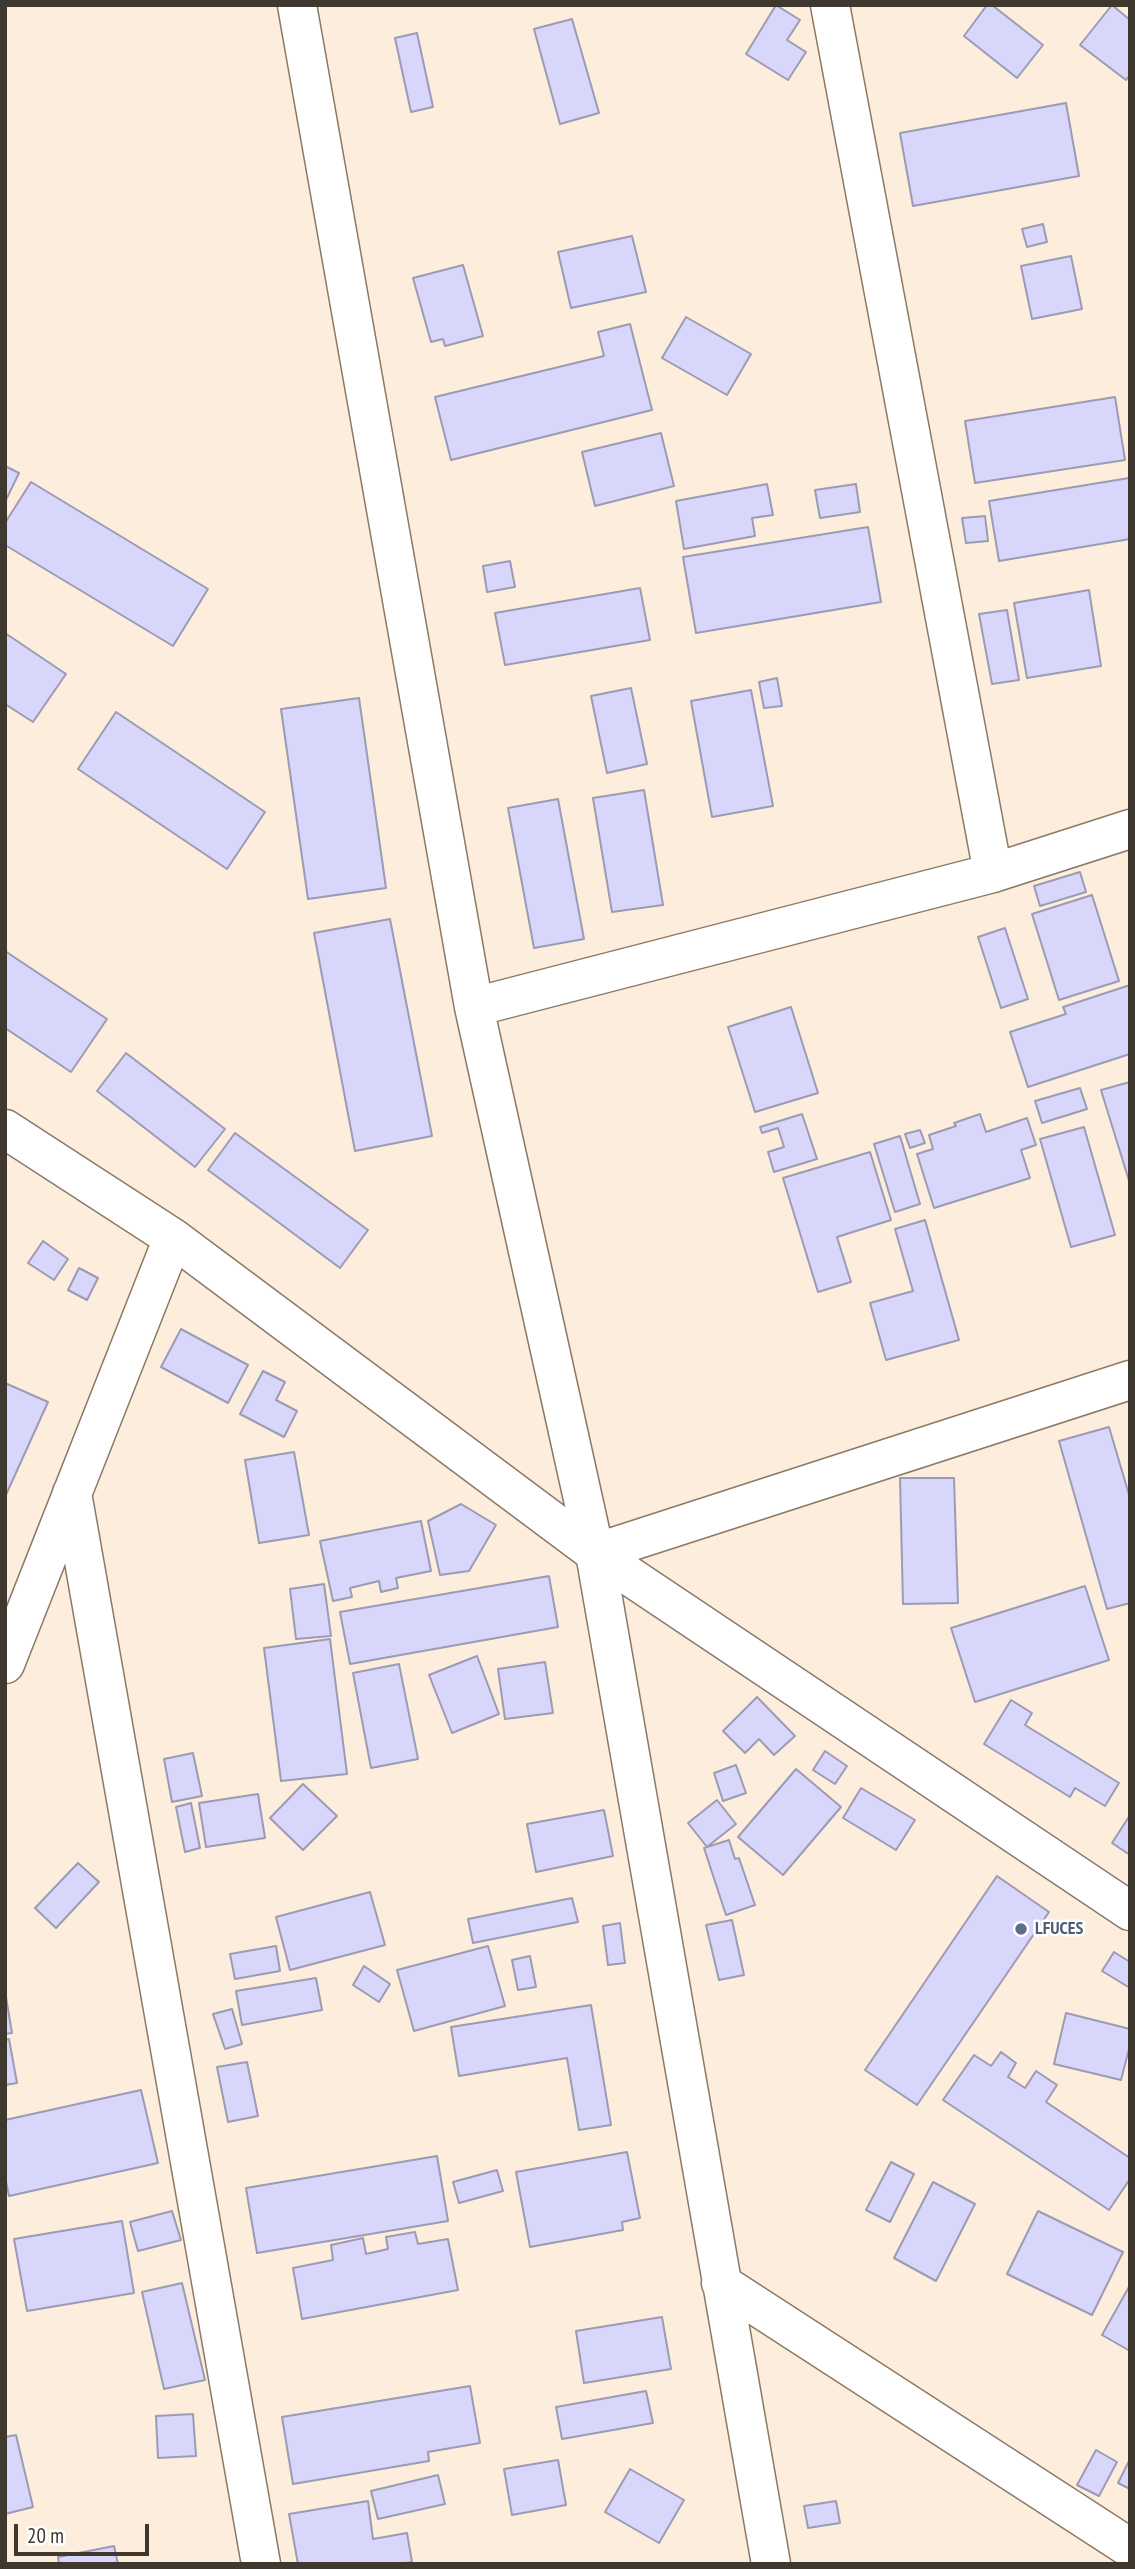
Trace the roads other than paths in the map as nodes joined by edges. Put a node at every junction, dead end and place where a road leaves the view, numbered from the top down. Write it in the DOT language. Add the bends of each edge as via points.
graph roads {
  1 [pos="297,5"];
  2 [pos="830,5"];
  3 [pos="1130,829"];
  4 [pos="992,873"];
  5 [pos="474,1007"];
  6 [pos="5,1129"];
  7 [pos="173,1238"];
  8 [pos="1130,1380"];
  9 [pos="72,1493"];
  10 [pos="595,1553"];
  11 [pos="5,1664"];
  12 [pos="1130,1910"];
  13 [pos="721,2283"];
  14 [pos="1130,2548"];
  15 [pos="261,2564"];
  16 [pos="771,2564"];
  1 -- 5 [label="street"];
  2 -- 4 [label="street"];
  3 -- 4 [label="street"];
  4 -- 5 [label="street"];
  5 -- 10 [label="street"];
  6 -- 7 [label="street"];
  7 -- 9 [label="street"];
  7 -- 10 [label="street"];
  8 -- 10 [label="street"];
  9 -- 11 [label="street"];
  9 -- 15 [label="street"];
  10 -- 12 [label="street"];
  10 -- 13 [label="street"];
  13 -- 14 [label="street"];
  13 -- 16 [label="street"];
}
